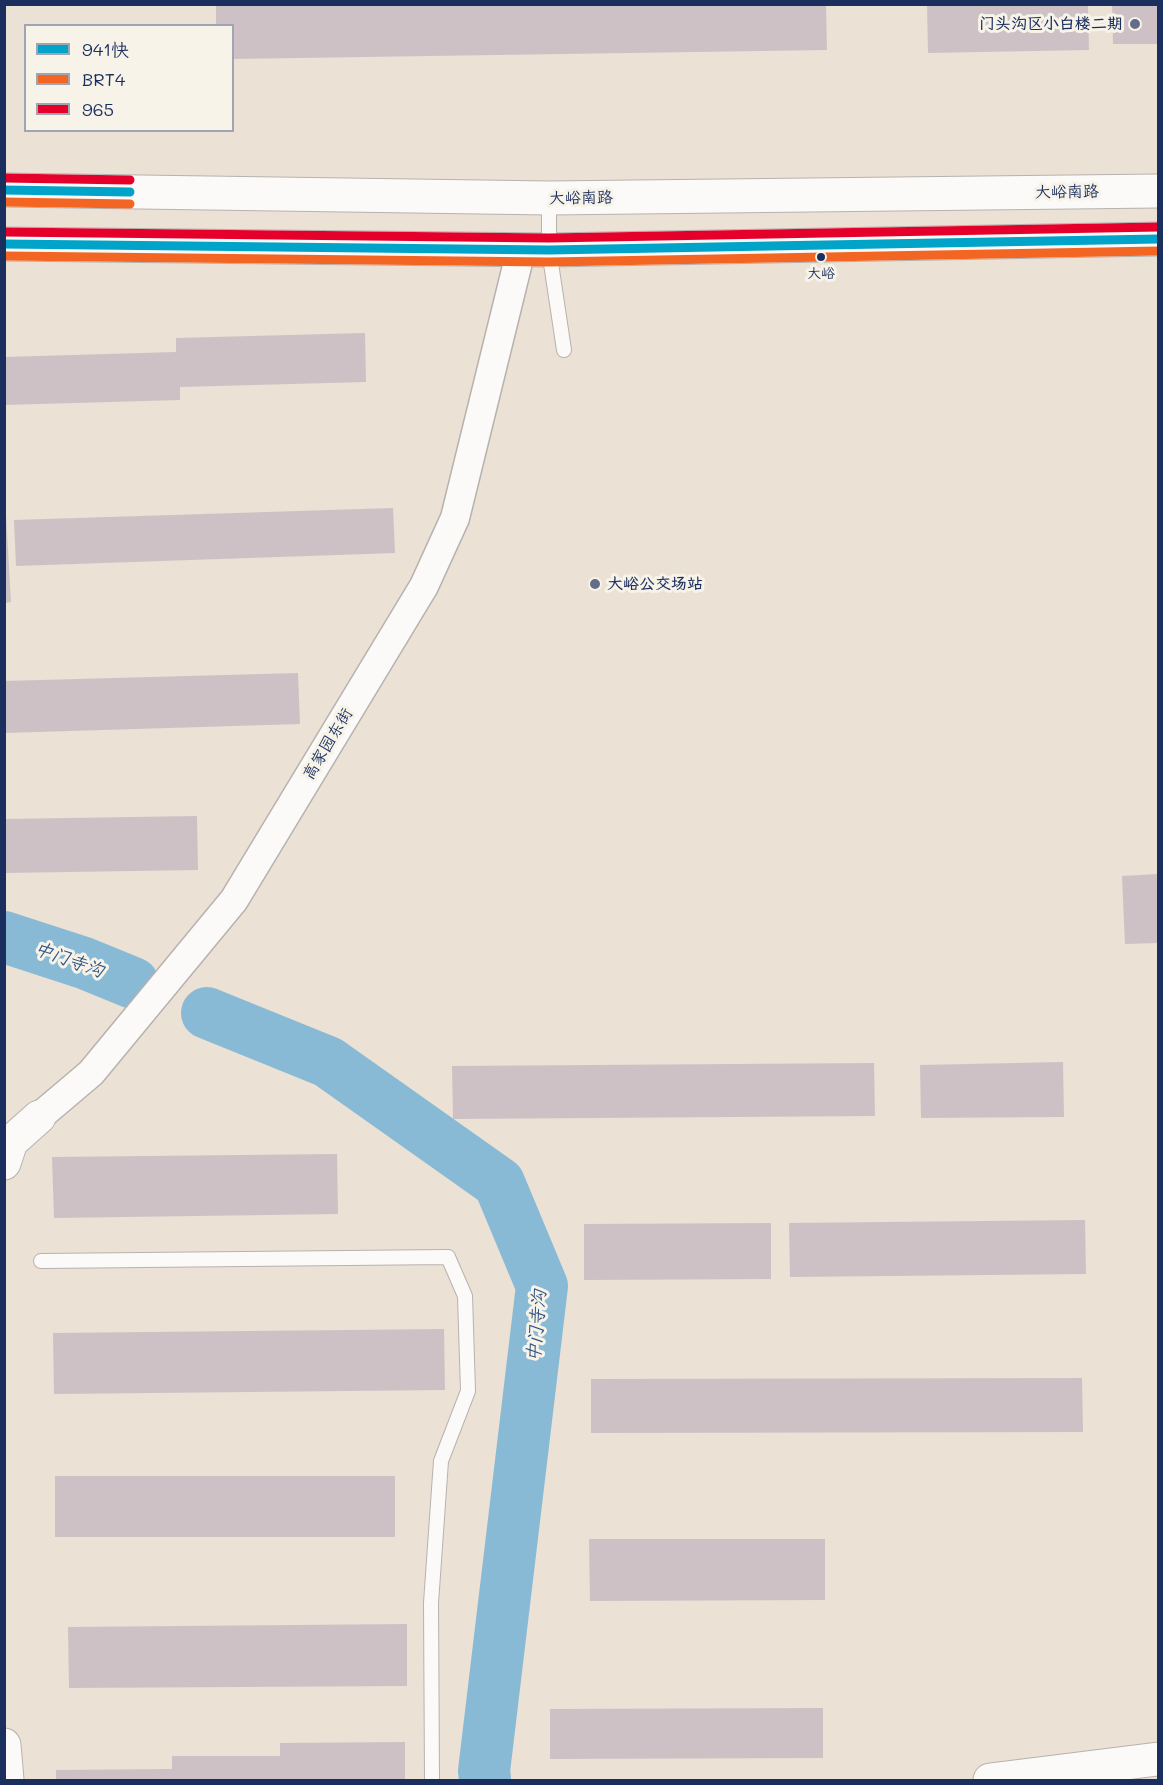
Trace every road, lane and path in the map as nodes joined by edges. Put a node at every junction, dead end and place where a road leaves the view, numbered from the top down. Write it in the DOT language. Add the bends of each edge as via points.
graph roads {
  1 [pos="4,190"];
  2 [pos="1158,191"];
  3 [pos="549,198"];
  4 [pos="1158,239"];
  5 [pos="4,244"];
  6 [pos="535,250"];
  7 [pos="564,350"];
  8 [pos="39,1117"];
  9 [pos="7,1148"];
  10 [pos="41,1261"];
  11 [pos="4,1745"];
  12 [pos="1158,1759"];
  13 [pos="7,1780"];
  14 [pos="432,1780"];
  15 [pos="990,1780"];
  1 -- 3 [label="main road, 大峪南路"];
  2 -- 3 [label="main road, 大峪南路"];
  3 -- 6 [label="lane"];
  4 -- 6 [label="main road"];
  5 -- 6 [label="main road"];
  6 -- 7 [label="lane"];
  6 -- 8 [label="street, 高家园东街" via="455,518 424,586 234,900 91,1073"];
  8 -- 9 [label="main road, 高家园东街"];
  10 -- 14 [label="lane" via="448,1257 465,1296 468,1391 441,1461 431,1604"];
  11 -- 13 [label="main road"];
  12 -- 15 [label="main road"];
}
